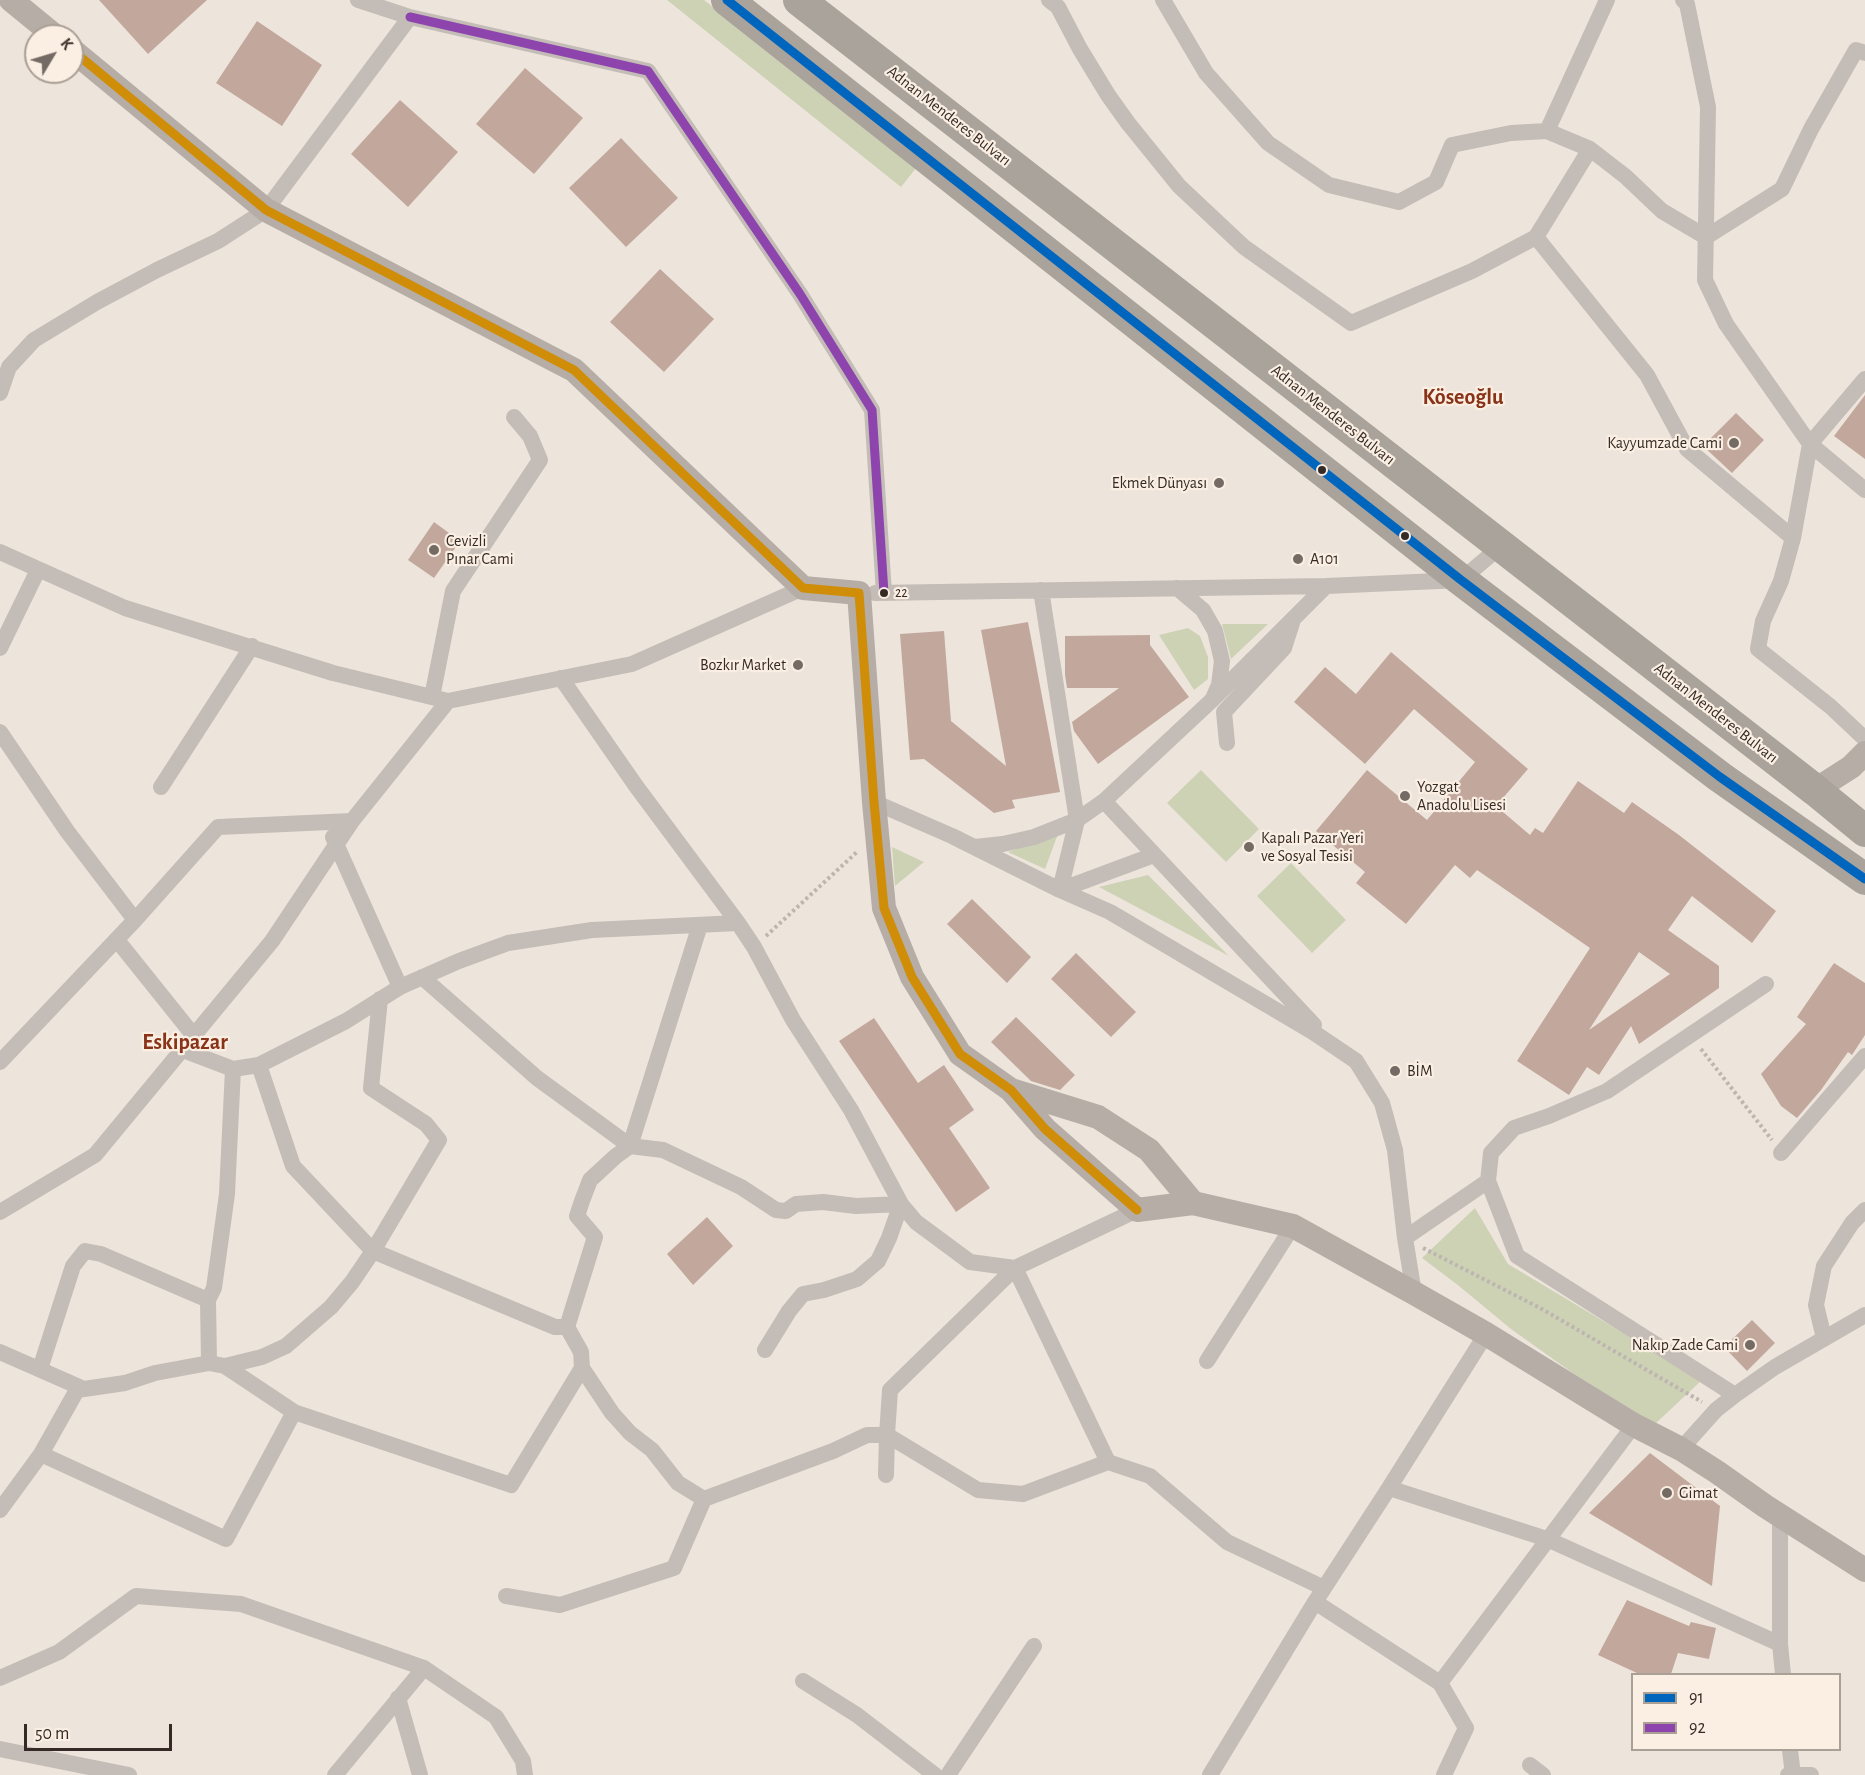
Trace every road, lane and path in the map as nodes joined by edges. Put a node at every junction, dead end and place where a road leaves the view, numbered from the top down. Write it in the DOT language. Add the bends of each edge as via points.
graph roads {
  1 [pos="11,0"];
  2 [pos="358,0"];
  3 [pos="727,0"];
  4 [pos="799,0"];
  5 [pos="1049,0"];
  6 [pos="1163,0"];
  7 [pos="1607,0"];
  8 [pos="1683,0"];
  9 [pos="410,17"];
  10 [pos="40,24"];
  11 [pos="1865,53"];
  12 [pos="84,60"];
  13 [pos="1547,131"];
  14 [pos="1590,149"];
  15 [pos="266,210"];
  16 [pos="1536,237"];
  17 [pos="1707,237"];
  18 [pos="5,365"];
  19 [pos="1865,379"];
  20 [pos="0,393"];
  21 [pos="514,417"];
  22 [pos="1810,444"];
  23 [pos="1865,490"];
  24 [pos="1793,538"];
  25 [pos="1501,546"];
  26 [pos="0,552"];
  27 [pos="39,570"];
  28 [pos="1461,580"];
  29 [pos="1326,586"];
  30 [pos="803,588"];
  31 [pos="1178,588"];
  32 [pos="1041,590"];
  33 [pos="859,593"];
  34 [pos="884,593"];
  35 [pos="1293,620"];
  36 [pos="252,646"];
  37 [pos="0,648"];
  38 [pos="561,678"];
  39 [pos="440,699"];
  40 [pos="1211,701"];
  41 [pos="0,732"];
  42 [pos="1865,739"];
  43 [pos="1227,743"];
  44 [pos="1865,753"];
  45 [pos="1720,777"];
  46 [pos="161,787"];
  47 [pos="1815,790"];
  48 [pos="1104,801"];
  49 [pos="874,802"];
  50 [pos="1077,820"];
  51 [pos="352,821"];
  52 [pos="327,822"];
  53 [pos="1864,822"];
  54 [pos="878,832"];
  55 [pos="336,845"];
  56 [pos="975,847"];
  57 [pos="1154,855"];
  58 [pos="1865,879"];
  59 [pos="1865,885"];
  60 [pos="1060,890"];
  61 [pos="135,920"];
  62 [pos="738,922"];
  63 [pos="700,925"];
  64 [pos="117,940"];
  65 [pos="754,947"];
  66 [pos="422,977"];
  67 [pos="1766,984"];
  68 [pos="400,987"];
  69 [pos="380,999"];
  70 [pos="1690,1035"];
  71 [pos="194,1036"];
  72 [pos="1330,1044"];
  73 [pos="183,1050"];
  74 [pos="1865,1056"];
  75 [pos="0,1062"];
  76 [pos="259,1065"];
  77 [pos="233,1069"];
  78 [pos="1011,1090"];
  79 [pos="630,1146"];
  80 [pos="1782,1153"];
  81 [pos="1488,1181"];
  82 [pos="1193,1203"];
  83 [pos="901,1204"];
  84 [pos="1137,1210"];
  85 [pos="1865,1210"];
  86 [pos="0,1212"];
  87 [pos="1293,1226"];
  88 [pos="1405,1238"];
  89 [pos="373,1251"];
  90 [pos="1015,1268"];
  91 [pos="1414,1293"];
  92 [pos="208,1300"];
  93 [pos="1865,1315"];
  94 [pos="567,1327"];
  95 [pos="1486,1334"];
  96 [pos="1824,1338"];
  97 [pos="765,1350"];
  98 [pos="0,1352"];
  99 [pos="1207,1361"];
  100 [pos="217,1364"];
  101 [pos="582,1368"];
  102 [pos="40,1369"];
  103 [pos="84,1389"];
  104 [pos="1735,1395"];
  105 [pos="1716,1410"];
  106 [pos="294,1412"];
  107 [pos="1634,1425"];
  108 [pos="887,1435"];
  109 [pos="1681,1449"];
  110 [pos="41,1454"];
  111 [pos="1108,1462"];
  112 [pos="886,1475"];
  113 [pos="1389,1488"];
  114 [pos="704,1499"];
  115 [pos="0,1510"];
  116 [pos="1780,1516"];
  117 [pos="1547,1539"];
  118 [pos="1865,1570"];
  119 [pos="1320,1595"];
  120 [pos="506,1596"];
  121 [pos="1780,1644"];
  122 [pos="1034,1646"];
  123 [pos="424,1668"];
  124 [pos="1783,1673"];
  125 [pos="0,1678"];
  126 [pos="803,1681"];
  127 [pos="1440,1683"];
  128 [pos="398,1698"];
  129 [pos="0,1749"];
  130 [pos="1790,1751"];
  131 [pos="129,1775"];
  132 [pos="335,1775"];
  133 [pos="420,1775"];
  134 [pos="525,1775"];
  135 [pos="935,1775"];
  136 [pos="948,1775"];
  137 [pos="1210,1775"];
  138 [pos="1444,1775"];
  139 [pos="1791,1775"];
  140 [pos="1811,1775"];
  1 -- 10 [label="street"];
  2 -- 9 [label="street"];
  3 -- 28 [label="highway"];
  4 -- 25 [label="highway, Adnan Menderes Bulvarı"];
  5 -- 16 [label="street" via="1058,7 1114,105 1179,186 1244,247 1351,323 1472,271"];
  6 -- 13 [label="street" via="1206,73 1268,144 1329,185 1399,202 1436,182 1452,145 1511,133"];
  7 -- 13 [label="street"];
  8 -- 17 [label="street" via="1708,107"];
  9 -- 15 [label="street"];
  9 -- 34 [label="street" via="648,71 800,294 872,410"];
  11 -- 17 [label="street" via="1856,50 1810,129 1782,189"];
  12 -- 15 [label="street"];
  13 -- 14 [label="street"];
  14 -- 16 [label="street"];
  14 -- 17 [label="street" via="1662,211"];
  15 -- 18 [label="street" via="218,241 97,302 34,340"];
  15 -- 30 [label="street" via="574,370"];
  16 -- 24 [label="street" via="1647,375 1687,449"];
  17 -- 22 [label="street" via="1705,280 1726,324"];
  18 -- 20 [label="street"];
  19 -- 22 [label="street"];
  21 -- 39 [label="street" via="530,436 540,460 453,591"];
  22 -- 23 [label="street"];
  22 -- 24 [label="street"];
  24 -- 42 [label="street" via="1781,581 1763,621 1758,649"];
  25 -- 28 [label="street"];
  25 -- 47 [label="highway, Adnan Menderes Bulvarı"];
  26 -- 27 [label="street"];
  27 -- 36 [label="street" via="125,608"];
  27 -- 37 [label="street"];
  28 -- 29 [label="street"];
  28 -- 45 [label="highway"];
  29 -- 31 [label="street"];
  29 -- 35 [label="street"];
  30 -- 33 [label="street"];
  30 -- 38 [label="street" via="632,664"];
  31 -- 32 [label="street"];
  31 -- 40 [label="street" via="1203,610 1215,631 1222,661 1220,685"];
  32 -- 34 [label="street"];
  32 -- 50 [label="street"];
  33 -- 34 [label="street"];
  33 -- 49 [label="street"];
  35 -- 40 [label="street"];
  35 -- 43 [label="street" via="1284,648 1224,712"];
  36 -- 39 [label="street" via="333,673"];
  36 -- 46 [label="street"];
  38 -- 39 [label="street"];
  38 -- 62 [label="street"];
  39 -- 51 [label="street"];
  40 -- 48 [label="street"];
  41 -- 61 [label="street" via="67,831"];
  44 -- 47 [label="street"];
  45 -- 58 [label="highway"];
  45 -- 59 [label="street"];
  47 -- 53 [label="highway, Adnan Menderes Bulvarı"];
  48 -- 50 [label="street"];
  48 -- 57 [label="street"];
  49 -- 54 [label="street"];
  49 -- 56 [label="street"];
  50 -- 56 [label="street" via="1034,837"];
  50 -- 60 [label="street"];
  51 -- 52 [label="street"];
  51 -- 55 [label="street"];
  52 -- 55 [label="street"];
  52 -- 61 [label="street" via="218,827"];
  54 -- 65 [label="path"];
  54 -- 78 [label="street" via="884,908 912,977 960,1054"];
  55 -- 68 [label="street"];
  55 -- 71 [label="street" via="272,941"];
  56 -- 60 [label="street"];
  57 -- 60 [label="street"];
  57 -- 72 [label="street"];
  60 -- 72 [label="street" via="1110,912"];
  61 -- 64 [label="street"];
  62 -- 63 [label="street"];
  62 -- 65 [label="street"];
  63 -- 66 [label="street" via="592,930 508,943"];
  63 -- 79 [label="street"];
  64 -- 71 [label="street"];
  64 -- 75 [label="street"];
  65 -- 83 [label="street" via="793,1020 851,1110"];
  66 -- 68 [label="street"];
  66 -- 79 [label="street" via="537,1078"];
  67 -- 70 [label="street"];
  68 -- 69 [label="street"];
  69 -- 76 [label="street" via="346,1021"];
  69 -- 89 [label="street" via="371,1088 426,1124 439,1140"];
  70 -- 80 [label="path"];
  70 -- 81 [label="street" via="1607,1091 1514,1128 1491,1153"];
  71 -- 73 [label="street"];
  72 -- 88 [label="street" via="1356,1061 1383,1103 1395,1150"];
  73 -- 77 [label="street"];
  73 -- 86 [label="street" via="95,1155"];
  74 -- 80 [label="street"];
  76 -- 77 [label="street"];
  76 -- 89 [label="street" via="293,1167"];
  77 -- 92 [label="street" via="226,1194 214,1288"];
  78 -- 82 [label="street" via="1098,1117 1149,1150"];
  78 -- 84 [label="street" via="1045,1129"];
  79 -- 83 [label="street" via="663,1150 741,1187 776,1210 824,1202 856,1206"];
  79 -- 94 [label="street" via="590,1180 582,1201 577,1216 595,1237"];
  81 -- 88 [label="street"];
  81 -- 104 [label="street" via="1517,1256"];
  82 -- 84 [label="street"];
  82 -- 87 [label="street"];
  83 -- 90 [label="street" via="916,1222 970,1263"];
  83 -- 97 [label="street" via="878,1261 857,1280 803,1294"];
  84 -- 90 [label="street"];
  85 -- 96 [label="street" via="1824,1266 1816,1305"];
  87 -- 91 [label="street"];
  87 -- 99 [label="street"];
  88 -- 91 [label="street"];
  88 -- 105 [label="path" via="1540,1308"];
  89 -- 94 [label="street" via="555,1327"];
  89 -- 100 [label="street" via="331,1307 286,1346 262,1357"];
  90 -- 108 [label="street" via="890,1390"];
  90 -- 111 [label="street"];
  91 -- 95 [label="street"];
  92 -- 100 [label="street"];
  92 -- 102 [label="street" via="86,1251 73,1266"];
  93 -- 96 [label="street"];
  94 -- 101 [label="street" via="581,1352"];
  95 -- 107 [label="street"];
  95 -- 113 [label="street"];
  96 -- 104 [label="street"];
  98 -- 102 [label="street"];
  100 -- 103 [label="street"];
  100 -- 106 [label="street"];
  101 -- 106 [label="street" via="511,1485"];
  101 -- 114 [label="street" via="630,1433 652,1450 678,1483"];
  102 -- 103 [label="street"];
  103 -- 110 [label="street" via="77,1390"];
  104 -- 105 [label="street"];
  105 -- 109 [label="street"];
  106 -- 110 [label="street" via="226,1539"];
  107 -- 109 [label="street"];
  107 -- 117 [label="street"];
  108 -- 111 [label="street" via="978,1490 1023,1494"];
  108 -- 112 [label="street"];
  108 -- 114 [label="street" via="867,1435"];
  109 -- 116 [label="street"];
  110 -- 115 [label="street"];
  111 -- 119 [label="street" via="1150,1476 1227,1542"];
  113 -- 117 [label="street"];
  113 -- 119 [label="street"];
  114 -- 120 [label="street" via="674,1568 560,1605"];
  116 -- 118 [label="street"];
  116 -- 121 [label="street"];
  117 -- 121 [label="street"];
  117 -- 127 [label="street"];
  119 -- 127 [label="street"];
  119 -- 137 [label="street"];
  121 -- 124 [label="street"];
  122 -- 136 [label="street"];
  123 -- 125 [label="street" via="241,1604 136,1596 59,1652"];
  123 -- 128 [label="street"];
  123 -- 134 [label="street" via="496,1717 522,1761"];
  126 -- 135 [label="street" via="857,1715"];
  127 -- 138 [label="street" via="1466,1728"];
  128 -- 132 [label="street"];
  128 -- 133 [label="street"];
  129 -- 131 [label="street"];
  130 -- 139 [label="street"];
  139 -- 140 [label="street"];
}
